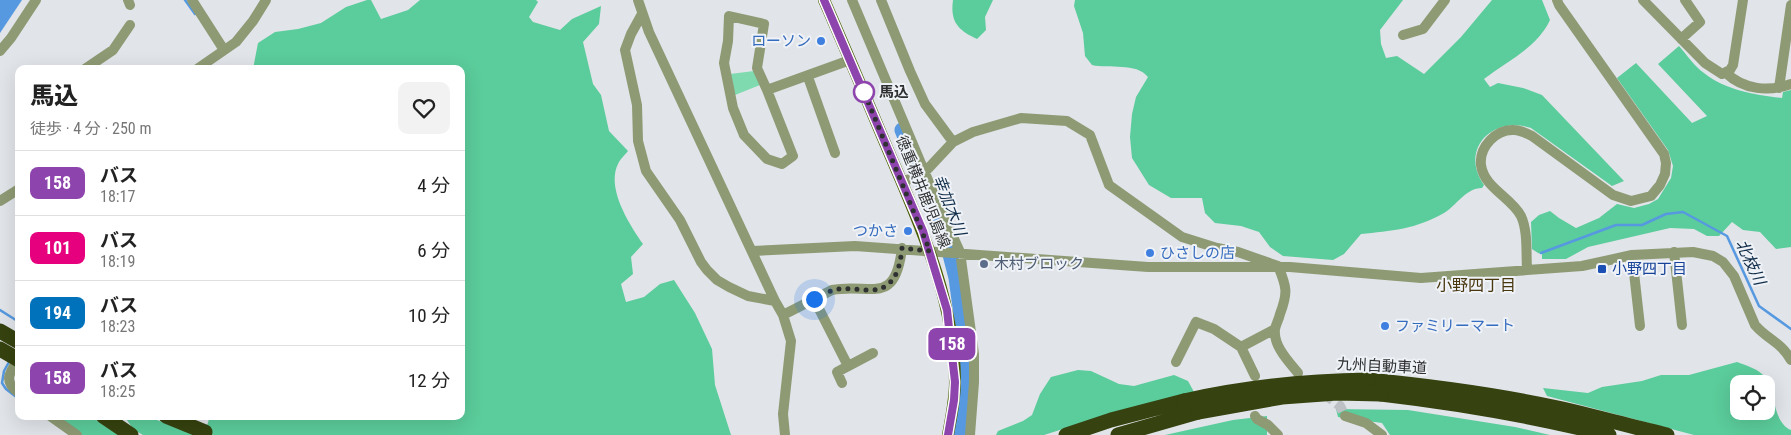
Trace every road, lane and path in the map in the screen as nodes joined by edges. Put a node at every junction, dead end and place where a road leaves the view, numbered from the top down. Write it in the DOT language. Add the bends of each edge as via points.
graph roads {
  1 [pos="36,0"];
  2 [pos="192,0"];
  3 [pos="266,0"];
  4 [pos="638,0"];
  5 [pos="824,0"];
  6 [pos="852,0"];
  7 [pos="881,0"];
  8 [pos="1444,0"];
  9 [pos="1557,0"];
  10 [pos="1643,0"];
  11 [pos="1685,0"];
  12 [pos="1742,0"];
  13 [pos="1791,5"];
  14 [pos="642,14"];
  15 [pos="130,25"];
  16 [pos="1403,35"];
  17 [pos="1681,39"];
  18 [pos="224,50"];
  19 [pos="0,51"];
  20 [pos="850,60"];
  21 [pos="211,64"];
  22 [pos="91,65"];
  23 [pos="1726,73"];
  24 [pos="808,77"];
  25 [pos="1791,84"];
  26 [pos="1779,88"];
  27 [pos="768,90"];
  28 [pos="952,142"];
  29 [pos="835,153"];
  30 [pos="924,173"];
  31 [pos="906,181"];
  32 [pos="15,192"];
  33 [pos="0,201"];
  34 [pos="902,248"];
  35 [pos="752,251"];
  36 [pos="934,251"];
  37 [pos="957,252"];
  38 [pos="1674,252"];
  39 [pos="1632,255"];
  40 [pos="1278,266"];
  41 [pos="1527,269"];
  42 [pos="814,299"];
  43 [pos="775,302"];
  44 [pos="783,315"];
  45 [pos="1682,325"];
  46 [pos="1640,326"];
  47 [pos="1275,329"];
  48 [pos="0,331"];
  49 [pos="15,340"];
  50 [pos="1241,347"];
  51 [pos="0,349"];
  52 [pos="873,353"];
  53 [pos="15,357"];
  54 [pos="1791,360"];
  55 [pos="1176,362"];
  56 [pos="15,365"];
  57 [pos="848,366"];
  58 [pos="1298,373"];
  59 [pos="1255,376"];
  60 [pos="842,383"];
  61 [pos="15,391"];
  62 [pos="1255,416"];
  63 [pos="1345,416"];
  64 [pos="56,420"];
  65 [pos="109,420"];
  66 [pos="176,420"];
  67 [pos="204,432"];
  68 [pos="77,435"];
  69 [pos="131,435"];
  70 [pos="785,435"];
  71 [pos="948,435"];
  72 [pos="970,435"];
  73 [pos="1066,435"];
  74 [pos="1118,435"];
  75 [pos="1278,435"];
  76 [pos="1382,435"];
  77 [pos="1609,435"];
  78 [pos="1667,435"];
  1 -- 19 [label="street"];
  2 -- 18 [label="street"];
  3 -- 18 [label="street" via="247,30"];
  4 -- 14 [label="street"];
  5 -- 20 [label="main road, 徳重横井鹿児島線"];
  6 -- 30 [label="street"];
  7 -- 28 [label="street" via="925,104"];
  8 -- 16 [label="street" via="1423,29"];
  9 -- 41 [label="street" via="1664,154 1666,174 1651,196 1631,201 1613,195 1523,131 1505,131 1491,139 1481,165 1487,180 1522,217"];
  10 -- 17 [label="street"];
  11 -- 17 [label="street" via="1700,22"];
  12 -- 23 [label="street" via="1733,65"];
  13 -- 26 [label="street"];
  14 -- 35 [label="street"];
  14 -- 43 [label="street" via="625,50 637,105 638,141 646,171 680,220 707,270 729,287 748,296"];
  15 -- 22 [label="street" via="112,50"];
  17 -- 23 [label="street" via="1716,71"];
  18 -- 21 [label="street"];
  20 -- 24 [label="street"];
  20 -- 31 [label="main road, 徳重横井鹿児島線"];
  23 -- 26 [label="street" via="1739,83 1756,88"];
  24 -- 27 [label="street"];
  24 -- 29 [label="street"];
  25 -- 26 [label="street"];
  27 -- 27 [label="street" via="792,156 782,164 767,159 744,135 733,108 724,63 729,16 764,24 757,68"];
  28 -- 30 [label="street"];
  28 -- 40 [label="street" via="973,132 1021,118 1067,121 1090,135 1109,185 1182,237"];
  30 -- 31 [label="street"];
  30 -- 37 [label="street"];
  31 -- 36 [label="main road, 徳重横井鹿児島線"];
  32 -- 33 [label="street"];
  34 -- 35 [label="street" via="855,246"];
  34 -- 36 [label="street"];
  34 -- 42 [label="street" via="898,272 889,284 872,290 839,289"];
  35 -- 43 [label="street"];
  36 -- 37 [label="street"];
  36 -- 71 [label="main road, 徳重横井鹿児島線" via="953,354 954,400"];
  37 -- 40 [label="street" via="1148,266"];
  37 -- 72 [label="street" via="974,354"];
  38 -- 39 [label="street"];
  38 -- 45 [label="street"];
  38 -- 54 [label="street" via="1704,253 1723,262 1734,276 1755,325 1784,348"];
  39 -- 41 [label="street" via="1582,266"];
  39 -- 46 [label="street"];
  40 -- 41 [label="street" via="1421,278"];
  40 -- 47 [label="street" via="1287,290"];
  42 -- 44 [label="street"];
  42 -- 57 [label="street"];
  43 -- 44 [label="street"];
  44 -- 70 [label="street" via="791,341 783,414"];
  47 -- 50 [label="street"];
  47 -- 58 [label="street" via="1280,348"];
  48 -- 49 [label="highway"];
  50 -- 55 [label="street" via="1214,329 1196,322"];
  50 -- 59 [label="street"];
  51 -- 53 [label="highway, bridge"];
  52 -- 57 [label="street"];
  56 -- 61 [label="street" via="8,379"];
  57 -- 60 [label="street" via="837,372"];
  62 -- 75 [label="street"];
  63 -- 76 [label="street" via="1366,423"];
  64 -- 68 [label="street"];
  65 -- 69 [label="highway"];
  66 -- 67 [label="highway"];
  73 -- 78 [label="highway, 九州自動車道, bridge" via="1111,420 1228,391 1281,384 1368,380 1434,386 1536,404"];
  74 -- 77 [label="highway, 九州自動車道, bridge" via="1198,412 1282,397 1337,393 1381,394 1492,409"];
}
